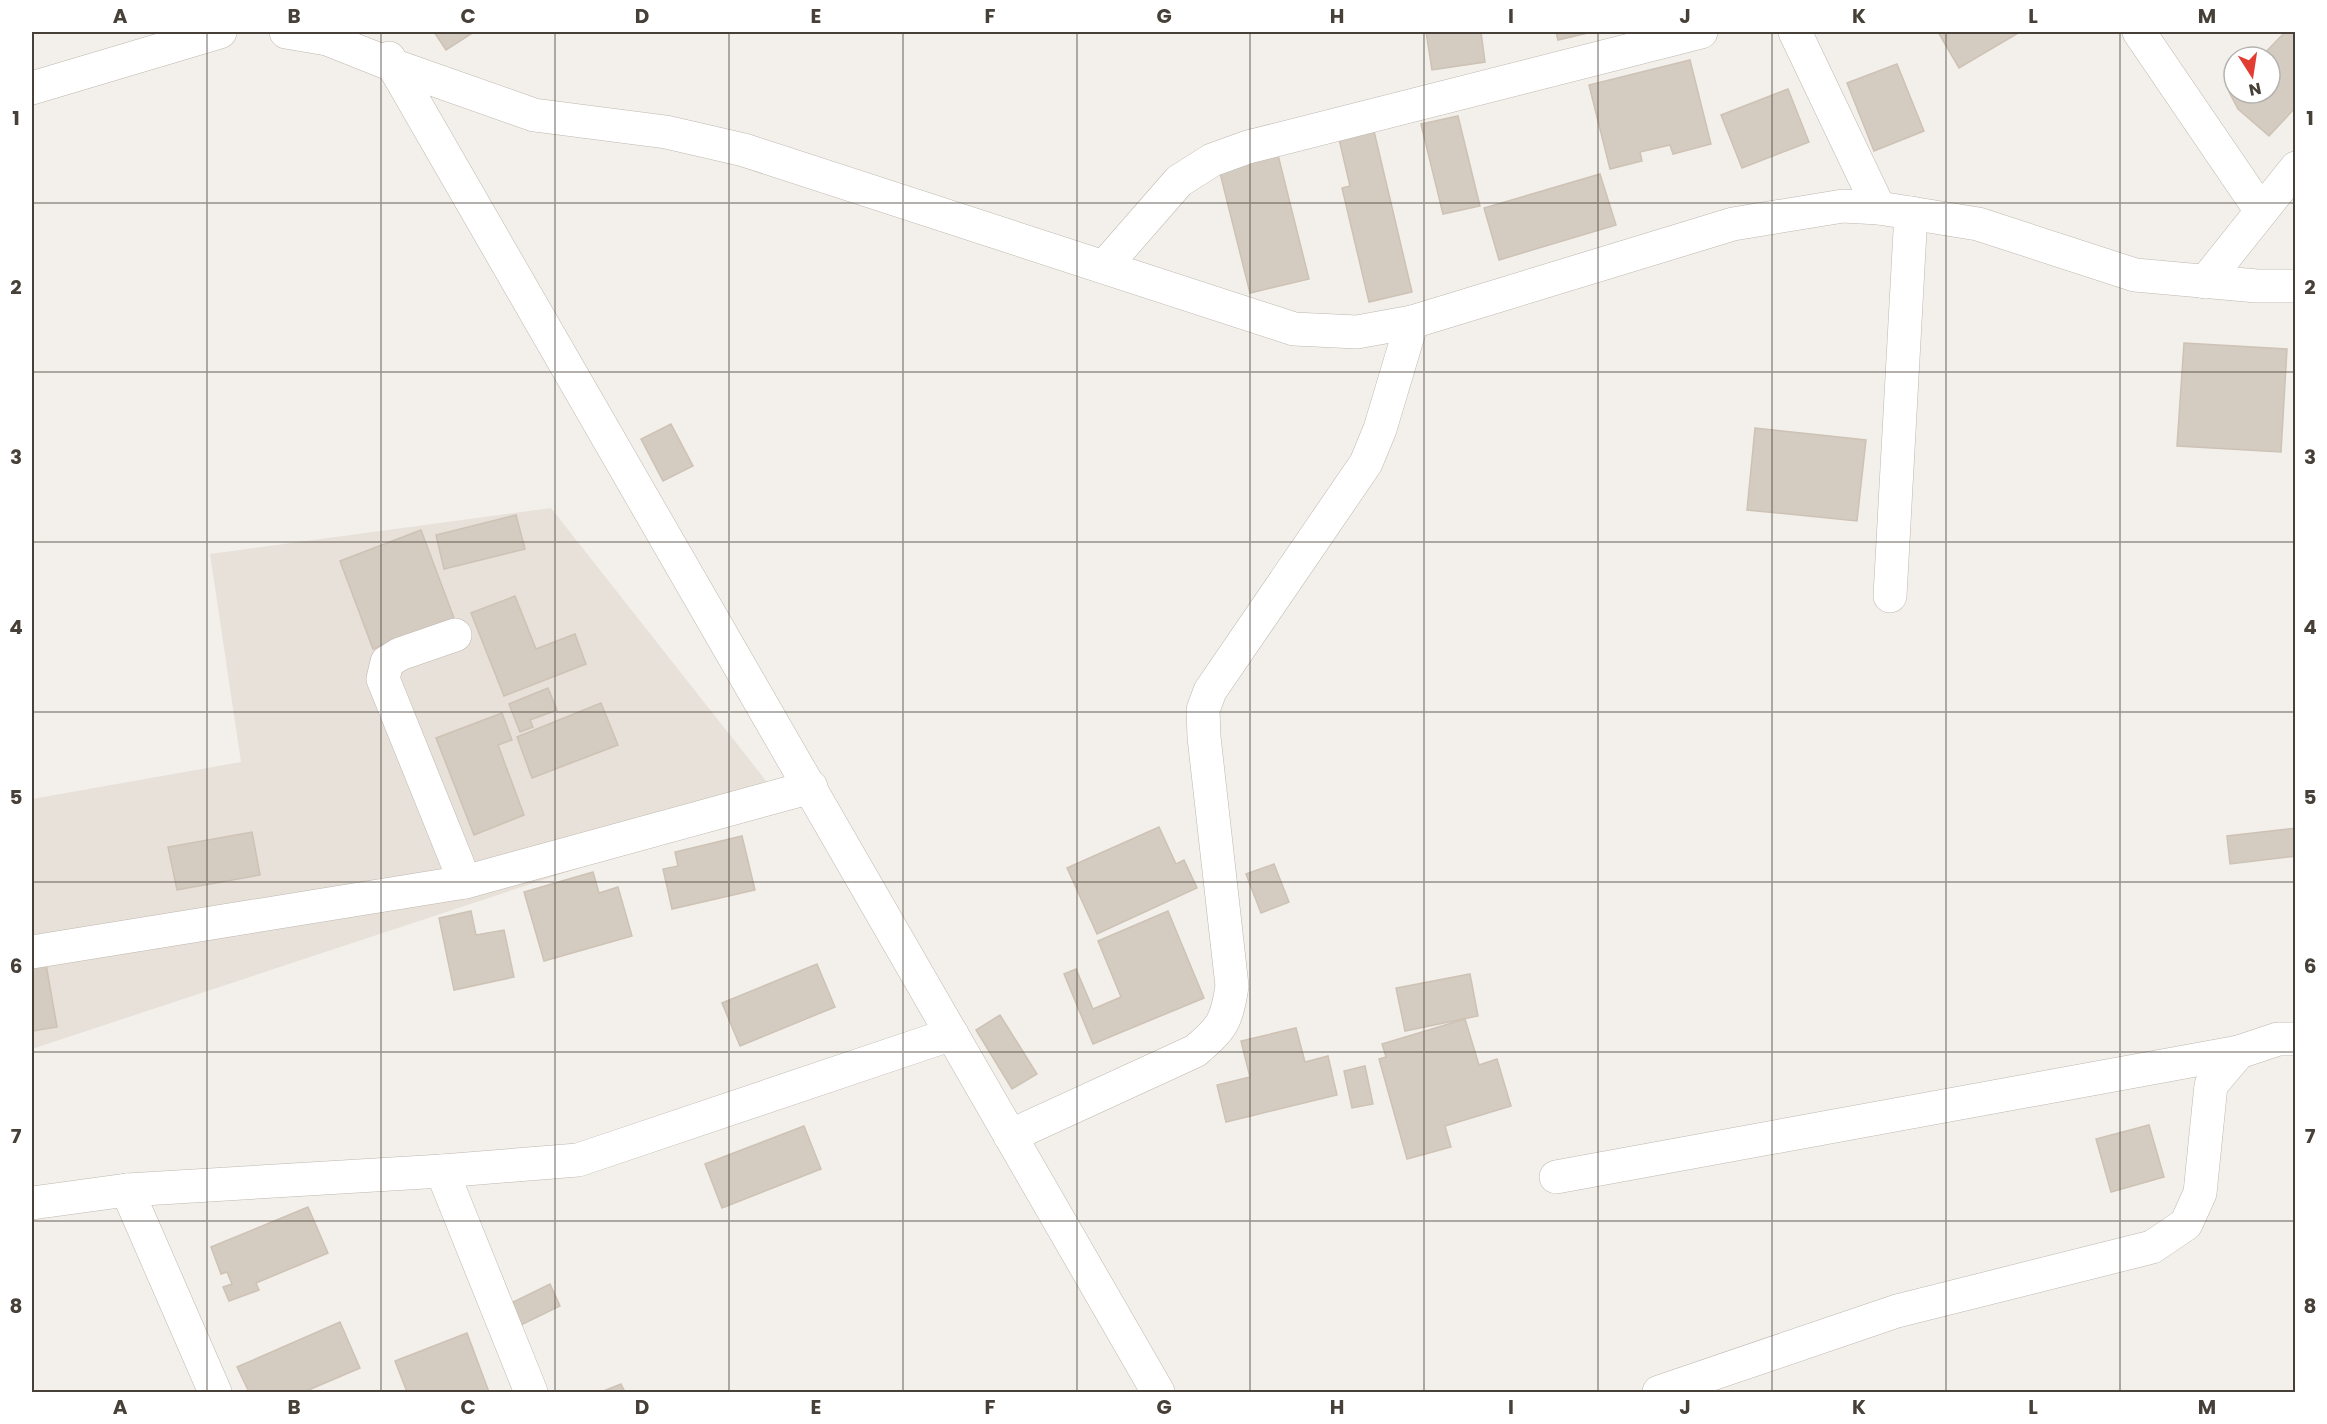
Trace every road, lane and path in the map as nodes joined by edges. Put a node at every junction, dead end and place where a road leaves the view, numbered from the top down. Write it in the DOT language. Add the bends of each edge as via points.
graph roads {
  1 [pos="219,32"];
  2 [pos="286,32"];
  3 [pos="369,32"];
  4 [pos="1701,32"];
  5 [pos="1795,32"];
  6 [pos="2139,32"];
  7 [pos="395,66"];
  8 [pos="32,88"];
  9 [pos="2295,168"];
  10 [pos="1879,208"];
  11 [pos="2261,211"];
  12 [pos="1911,213"];
  13 [pos="1104,267"];
  14 [pos="2205,282"];
  15 [pos="2295,286"];
  16 [pos="1412,322"];
  17 [pos="1890,596"];
  18 [pos="455,635"];
  19 [pos="811,788"];
  20 [pos="465,882"];
  21 [pos="32,952"];
  22 [pos="952,1034"];
  23 [pos="2295,1039"];
  24 [pos="2239,1052"];
  25 [pos="1010,1136"];
  26 [pos="442,1171"];
  27 [pos="1556,1177"];
  28 [pos="127,1190"];
  29 [pos="32,1203"];
  30 [pos="215,1392"];
  31 [pos="531,1392"];
  32 [pos="1158,1392"];
  33 [pos="1659,1392"];
  1 -- 8 [label="street"];
  2 -- 7 [label="street" via="327,39"];
  3 -- 7 [label="street"];
  4 -- 13 [label="street" via="1248,147 1212,160 1179,181"];
  5 -- 10 [label="street"];
  6 -- 11 [label="street"];
  7 -- 13 [label="street" via="534,115 666,132 744,150"];
  7 -- 19 [label="street"];
  9 -- 11 [label="street"];
  10 -- 12 [label="street"];
  10 -- 16 [label="street" via="1843,206 1733,224"];
  11 -- 14 [label="street"];
  12 -- 14 [label="street" via="1978,224 2135,275"];
  12 -- 17 [label="street"];
  13 -- 16 [label="street" via="1294,329 1357,332"];
  14 -- 15 [label="street"];
  16 -- 25 [label="street" via="1366,463 1210,691 1203,710 1232,986 1228,1012 1216,1034 1195,1051"];
  18 -- 20 [label="street" via="387,662 383,680"];
  19 -- 20 [label="street"];
  19 -- 22 [label="street"];
  20 -- 21 [label="street"];
  22 -- 25 [label="street"];
  22 -- 26 [label="street" via="578,1160"];
  23 -- 24 [label="street" via="2277,1039"];
  24 -- 27 [label="street"];
  24 -- 33 [label="street" via="2211,1085 2200,1193 2186,1224 2152,1247 1898,1311"];
  25 -- 32 [label="street"];
  26 -- 28 [label="street"];
  26 -- 31 [label="street"];
  28 -- 29 [label="street"];
  28 -- 30 [label="street"];
}
